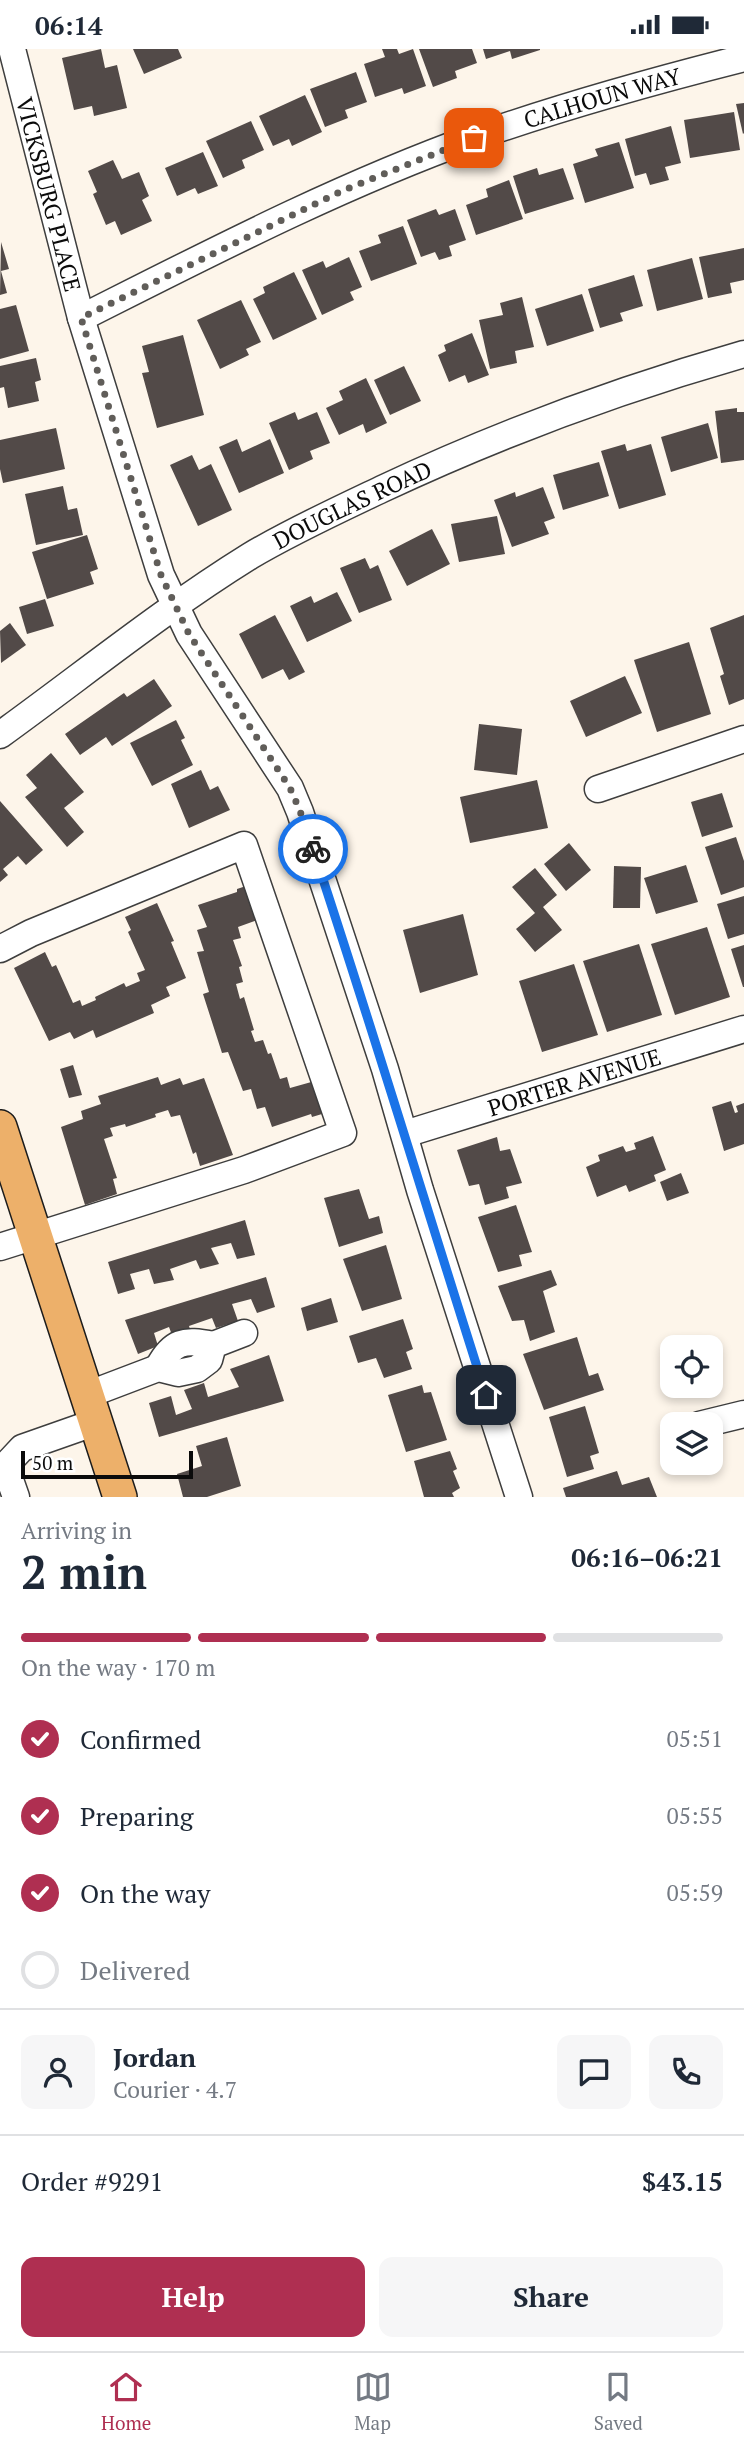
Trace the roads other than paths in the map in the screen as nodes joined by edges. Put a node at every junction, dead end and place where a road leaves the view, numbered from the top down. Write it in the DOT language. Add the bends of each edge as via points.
graph roads {
  1 [pos="12,49"];
  2 [pos="744,58"];
  3 [pos="81,318"];
  4 [pos="744,354"];
  5 [pos="175,605"];
  6 [pos="0,735"];
  7 [pos="744,739"];
  8 [pos="597,789"];
  9 [pos="0,949"];
  10 [pos="744,1029"];
  11 [pos="0,1127"];
  12 [pos="405,1134"];
  13 [pos="36,1236"];
  14 [pos="0,1247"];
  15 [pos="244,1333"];
  16 [pos="92,1409"];
  17 [pos="744,1414"];
  18 [pos="723,1419"];
  19 [pos="16,1497"];
  20 [pos="120,1497"];
  21 [pos="519,1497"];
  1 -- 3 [label="street, VICKSBURG PLACE"];
  2 -- 3 [label="street, CALHOUN WAY" via="610,93 474,138 344,190"];
  3 -- 5 [label="street, VICKSBURG PLACE" via="154,554"];
  4 -- 5 [label="street, DOUGLAS ROAD" via="592,401 425,469 262,549"];
  5 -- 6 [label="street, DOUGLAS ROAD"];
  5 -- 12 [label="street, VICKSBURG PLACE" via="189,634 290,788"];
  7 -- 8 [label="street"];
  9 -- 13 [label="street" via="244,845 344,1133"];
  10 -- 12 [label="street, PORTER AVENUE"];
  11 -- 13 [label="main road"];
  12 -- 21 [label="street, VICKSBURG PLACE"];
  13 -- 14 [label="street"];
  13 -- 16 [label="main road"];
  15 -- 16 [label="street" via="213,1345 209,1360 197,1369 178,1373 158,1368"];
  16 -- 19 [label="street" via="22,1448 9,1462"];
  16 -- 20 [label="main road"];
  17 -- 18 [label="street"];
}
